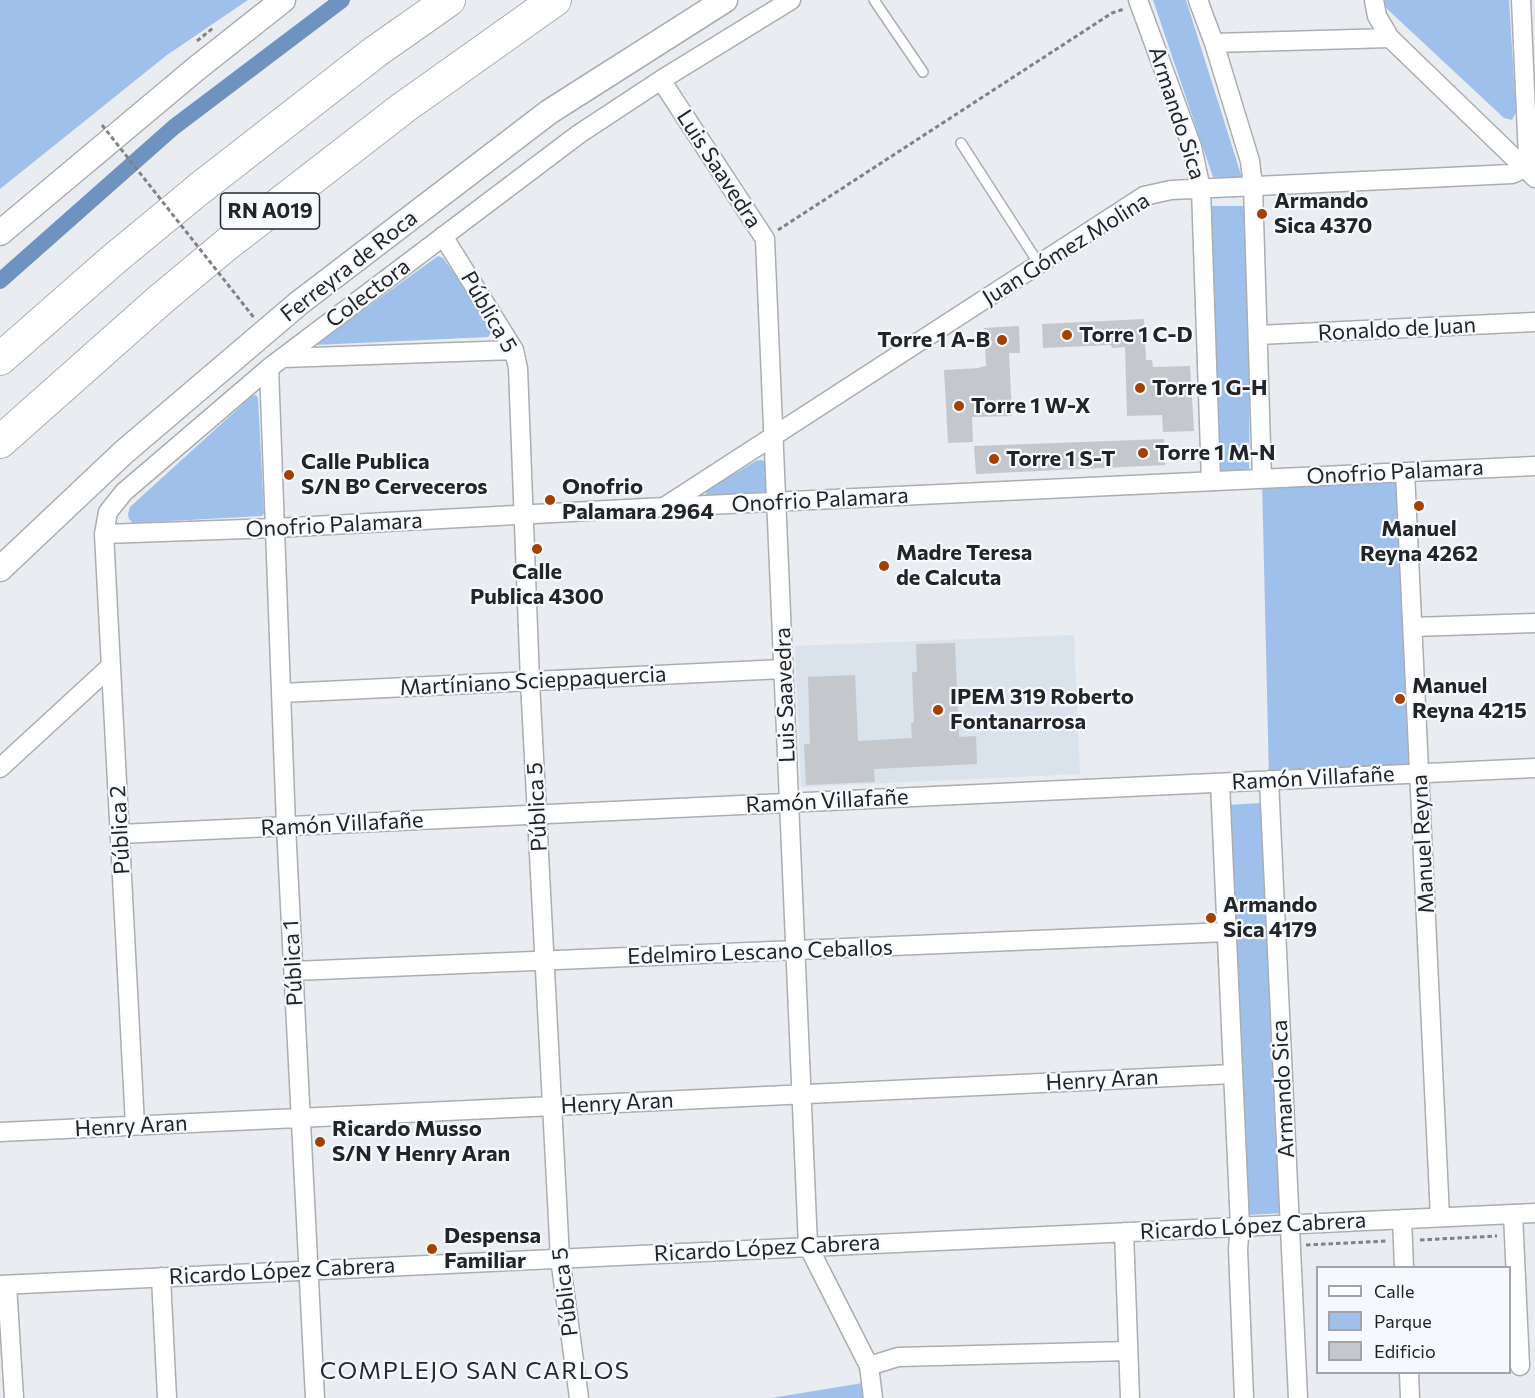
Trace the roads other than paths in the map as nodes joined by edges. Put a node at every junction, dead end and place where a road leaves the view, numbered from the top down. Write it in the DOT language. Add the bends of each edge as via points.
graph roads {
  1 [pos="283,0"];
  2 [pos="449,0"];
  3 [pos="555,0"];
  4 [pos="725,0"];
  5 [pos="791,0"];
  6 [pos="874,0"];
  7 [pos="1198,0"];
  8 [pos="1374,0"];
  9 [pos="1521,0"];
  10 [pos="1139,2"];
  11 [pos="1390,38"];
  12 [pos="1214,43"];
  13 [pos="923,72"];
  14 [pos="661,80"];
  15 [pos="961,143"];
  16 [pos="1530,173"];
  17 [pos="1253,186"];
  18 [pos="1201,189"];
  19 [pos="0,232"];
  20 [pos="443,236"];
  21 [pos="1039,264"];
  22 [pos="1535,322"];
  23 [pos="1258,335"];
  24 [pos="514,350"];
  25 [pos="0,359"];
  26 [pos="276,363"];
  27 [pos="774,436"];
  28 [pos="0,441"];
  29 [pos="1535,466"];
  30 [pos="1405,472"];
  31 [pos="1262,479"];
  32 [pos="1211,481"];
  33 [pos="777,502"];
  34 [pos="664,507"];
  35 [pos="525,516"];
  36 [pos="276,528"];
  37 [pos="104,534"];
  38 [pos="0,569"];
  39 [pos="1535,623"];
  40 [pos="1413,627"];
  41 [pos="111,666"];
  42 [pos="783,669"];
  43 [pos="530,681"];
  44 [pos="282,693"];
  45 [pos="0,768"];
  46 [pos="1535,768"];
  47 [pos="1419,773"];
  48 [pos="1269,780"];
  49 [pos="1220,783"];
  50 [pos="789,803"];
  51 [pos="537,815"];
  52 [pos="286,826"];
  53 [pos="120,834"];
  54 [pos="1227,932"];
  55 [pos="795,950"];
  56 [pos="545,960"];
  57 [pos="294,971"];
  58 [pos="1233,1074"];
  59 [pos="801,1094"];
  60 [pos="552,1106"];
  61 [pos="301,1118"];
  62 [pos="135,1125"];
  63 [pos="0,1132"];
  64 [pos="1535,1213"];
  65 [pos="1513,1214"];
  66 [pos="1440,1217"];
  67 [pos="1402,1219"];
  68 [pos="1289,1224"];
  69 [pos="1240,1226"];
  70 [pos="1124,1232"];
  71 [pos="808,1246"];
  72 [pos="560,1258"];
  73 [pos="1404,1266"];
  74 [pos="310,1270"];
  75 [pos="161,1277"];
  76 [pos="4,1285"];
  77 [pos="1128,1351"];
  78 [pos="869,1366"];
  79 [pos="1520,1366"];
  80 [pos="1409,1374"];
  81 [pos="14,1398"];
  82 [pos="167,1398"];
  83 [pos="315,1398"];
  84 [pos="579,1398"];
  85 [pos="873,1398"];
  86 [pos="1130,1398"];
  87 [pos="1244,1398"];
  88 [pos="1298,1398"];
  89 [pos="1410,1398"];
  1 -- 19 [label="street"];
  2 -- 25 [label="highway, RN A019" via="207,182"];
  3 -- 28 [label="highway, RN A019" via="403,108 226,245"];
  4 -- 38 [label="street, Ferreyra de Roca" via="549,112 299,303 124,452"];
  5 -- 14 [label="street"];
  6 -- 13 [label="lane"];
  7 -- 12 [label="street"];
  8 -- 11 [label="street" via="1377,16"];
  9 -- 16 [label="street"];
  10 -- 18 [label="street, Armando Sica" via="1192,147"];
  11 -- 12 [label="street"];
  11 -- 16 [label="street"];
  12 -- 17 [label="street" via="1250,161"];
  14 -- 20 [label="street, Colectora" via="579,134"];
  14 -- 27 [label="street, Luis Saavedra" via="765,239"];
  15 -- 21 [label="lane"];
  16 -- 17 [label="street, Juan Gómez Molina"];
  17 -- 18 [label="street, Juan Gómez Molina"];
  17 -- 23 [label="street"];
  18 -- 21 [label="street, Juan Gómez Molina" via="1144,196"];
  18 -- 32 [label="street, Armando Sica"];
  20 -- 24 [label="street, Pública 5"];
  20 -- 26 [label="street, Colectora"];
  21 -- 27 [label="street, Juan Gómez Molina"];
  22 -- 23 [label="street, Ronaldo de Juan"];
  23 -- 31 [label="street"];
  24 -- 26 [label="street"];
  24 -- 35 [label="street, Pública 5"];
  26 -- 36 [label="street, Pública 1"];
  26 -- 37 [label="street, Colectora" via="124,492 108,512"];
  27 -- 33 [label="street, Luis Saavedra"];
  27 -- 34 [label="street, Juan Gómez Molina"];
  29 -- 30 [label="street, Onofrio Palamara"];
  30 -- 31 [label="street, Onofrio Palamara"];
  30 -- 40 [label="street, Manuel Reyna"];
  31 -- 32 [label="street, Onofrio Palamara"];
  32 -- 33 [label="street, Onofrio Palamara"];
  33 -- 34 [label="street, Onofrio Palamara"];
  33 -- 42 [label="street, Luis Saavedra"];
  34 -- 35 [label="street, Onofrio Palamara"];
  35 -- 36 [label="street, Onofrio Palamara"];
  35 -- 43 [label="street, Pública 5"];
  36 -- 37 [label="street, Onofrio Palamara"];
  36 -- 44 [label="street, Pública 1"];
  37 -- 41 [label="street, Pública 2"];
  39 -- 40 [label="street"];
  40 -- 47 [label="street, Manuel Reyna"];
  41 -- 45 [label="street"];
  41 -- 53 [label="street, Pública 2"];
  42 -- 43 [label="street, Martíniano Scieppaquercia"];
  42 -- 50 [label="street, Luis Saavedra"];
  43 -- 44 [label="street, Martíniano Scieppaquercia"];
  43 -- 51 [label="street, Pública 5"];
  44 -- 52 [label="street, Pública 1"];
  46 -- 47 [label="street, Ramón Villafañe"];
  47 -- 48 [label="street, Ramón Villafañe"];
  47 -- 66 [label="street, Manuel Reyna"];
  48 -- 49 [label="street, Ramón Villafañe"];
  48 -- 68 [label="street, Armando Sica"];
  49 -- 50 [label="street, Ramón Villafañe"];
  49 -- 54 [label="street"];
  50 -- 51 [label="street, Ramón Villafañe"];
  50 -- 55 [label="street, Luis Saavedra"];
  51 -- 52 [label="street, Ramón Villafañe"];
  51 -- 56 [label="street, Pública 5"];
  52 -- 53 [label="street, Ramón Villafañe"];
  52 -- 57 [label="street, Pública 1"];
  53 -- 62 [label="street, Pública 2"];
  54 -- 55 [label="street, Edelmiro Lescano Ceballos"];
  54 -- 58 [label="street"];
  55 -- 56 [label="street, Edelmiro Lescano Ceballos"];
  55 -- 59 [label="street, Luis Saavedra"];
  56 -- 57 [label="street, Edelmiro Lescano Ceballos"];
  56 -- 60 [label="street, Pública 5"];
  57 -- 61 [label="street, Pública 1"];
  58 -- 59 [label="street, Henry Aran"];
  58 -- 69 [label="street"];
  59 -- 60 [label="street, Henry Aran"];
  59 -- 71 [label="street, Luis Saavedra"];
  60 -- 61 [label="street, Henry Aran"];
  60 -- 72 [label="street, Pública 5"];
  61 -- 62 [label="street, Henry Aran"];
  61 -- 74 [label="street, Pública 1"];
  62 -- 63 [label="street, Henry Aran"];
  64 -- 65 [label="street, Ricardo López Cabrera"];
  65 -- 66 [label="street, Ricardo López Cabrera"];
  65 -- 79 [label="street"];
  66 -- 67 [label="street, Ricardo López Cabrera"];
  67 -- 68 [label="street, Ricardo López Cabrera"];
  67 -- 73 [label="street"];
  68 -- 69 [label="street, Ricardo López Cabrera"];
  68 -- 88 [label="street, Armando Sica"];
  69 -- 70 [label="street, Ricardo López Cabrera"];
  69 -- 87 [label="street"];
  70 -- 71 [label="street, Ricardo López Cabrera"];
  70 -- 77 [label="street"];
  71 -- 72 [label="street, Ricardo López Cabrera"];
  71 -- 78 [label="street, Luis Saavedra"];
  72 -- 74 [label="street, Ricardo López Cabrera"];
  72 -- 84 [label="street, Pública 5"];
  74 -- 75 [label="street, Ricardo López Cabrera"];
  74 -- 83 [label="street, Pública 1"];
  75 -- 76 [label="street, Ricardo López Cabrera"];
  75 -- 82 [label="street"];
  76 -- 81 [label="street"];
  77 -- 78 [label="street" via="898,1357"];
  77 -- 86 [label="street"];
  78 -- 85 [label="street, Luis Saavedra"];
  80 -- 89 [label="street"];
}
